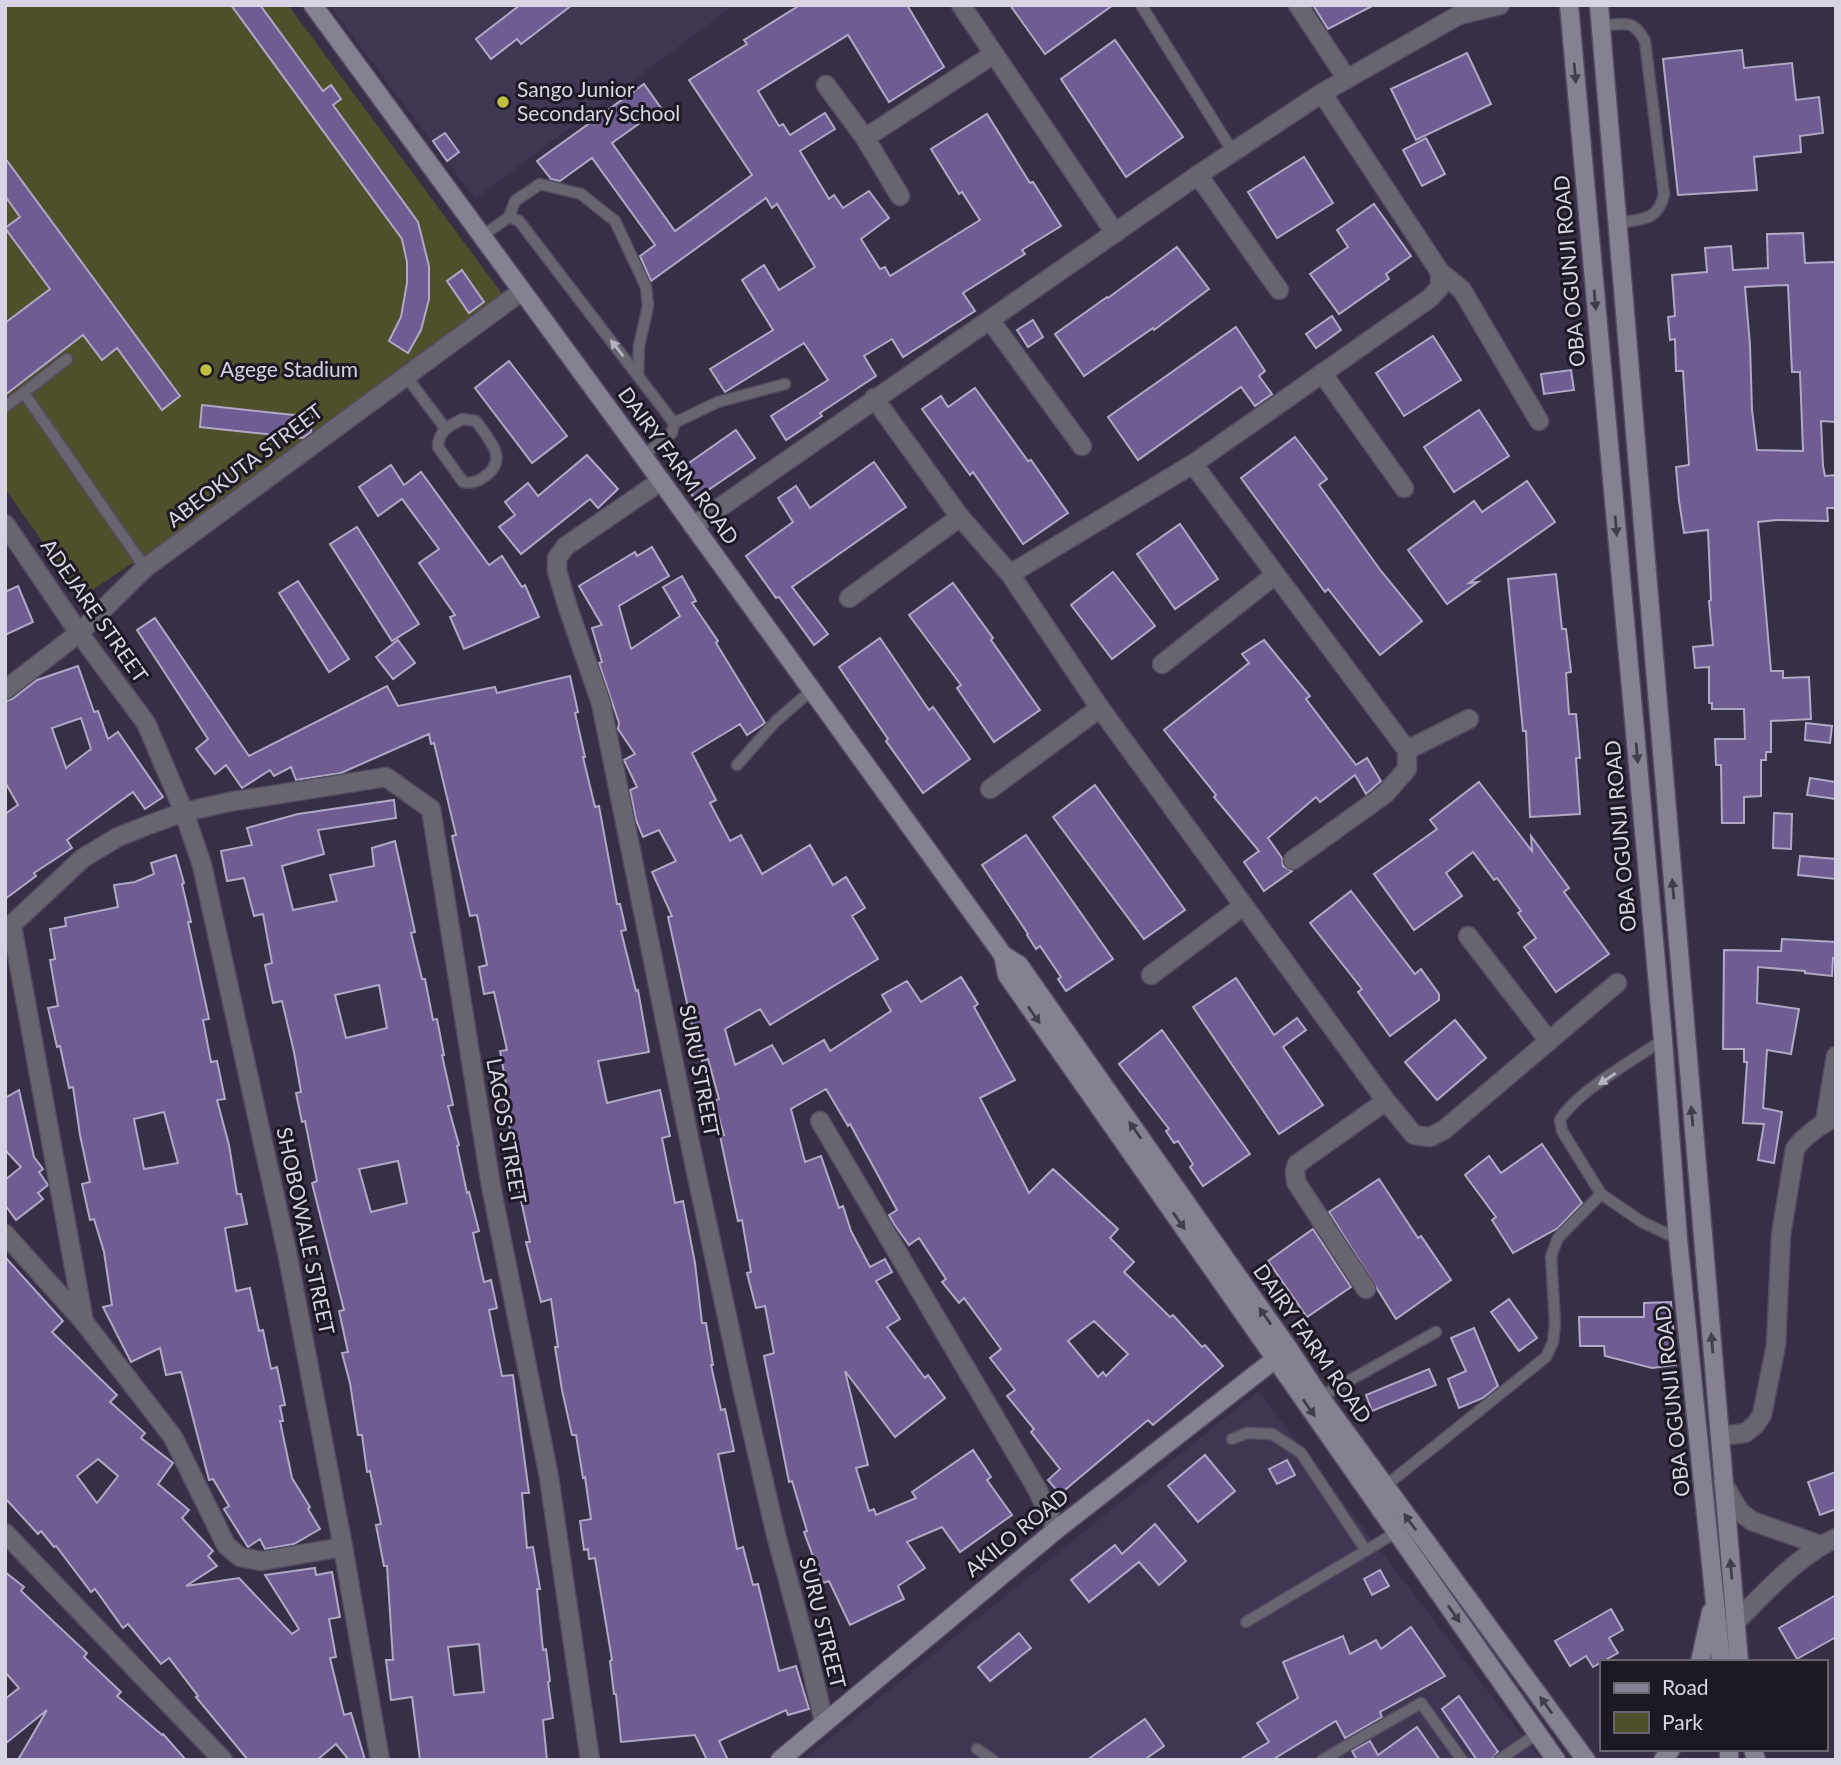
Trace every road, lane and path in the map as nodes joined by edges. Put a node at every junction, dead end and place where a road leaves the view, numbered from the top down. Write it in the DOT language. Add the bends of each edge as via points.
graph roads {
  1 [pos="313,5"];
  2 [pos="961,5"];
  3 [pos="1141,5"];
  4 [pos="1298,5"];
  5 [pos="1500,5"];
  6 [pos="1569,5"];
  7 [pos="1599,5"];
  8 [pos="1601,26"];
  9 [pos="994,54"];
  10 [pos="1347,79"];
  11 [pos="825,85"];
  12 [pos="1322,93"];
  13 [pos="865,138"];
  14 [pos="1233,152"];
  15 [pos="1198,175"];
  16 [pos="900,195"];
  17 [pos="509,217"];
  18 [pos="1617,223"];
  19 [pos="1115,233"];
  20 [pos="482,236"];
  21 [pos="1440,272"];
  22 [pos="522,290"];
  23 [pos="1279,290"];
  24 [pos="990,320"];
  25 [pos="67,359"];
  26 [pos="1322,373"];
  27 [pos="405,375"];
  28 [pos="638,376"];
  29 [pos="785,384"];
  30 [pos="24,393"];
  31 [pos="874,398"];
  32 [pos="5,407"];
  33 [pos="1539,421"];
  34 [pos="674,423"];
  35 [pos="445,428"];
  36 [pos="1082,446"];
  37 [pos="643,456"];
  38 [pos="1193,464"];
  39 [pos="661,481"];
  40 [pos="1404,488"];
  41 [pos="960,517"];
  42 [pos="5,524"];
  43 [pos="693,526"];
  44 [pos="145,568"];
  45 [pos="1010,574"];
  46 [pos="1275,575"];
  47 [pos="849,598"];
  48 [pos="79,633"];
  49 [pos="1162,664"];
  50 [pos="5,690"];
  51 [pos="812,690"];
  52 [pos="1100,708"];
  53 [pos="1469,719"];
  54 [pos="146,723"];
  55 [pos="1407,750"];
  56 [pos="737,765"];
  57 [pos="990,789"];
  58 [pos="184,812"];
  59 [pos="1293,860"];
  60 [pos="1243,906"];
  61 [pos="9,929"];
  62 [pos="1468,936"];
  63 [pos="1151,975"];
  64 [pos="1680,975"];
  65 [pos="1657,977"];
  66 [pos="1616,983"];
  67 [pos="1663,1040"];
  68 [pos="1549,1041"];
  69 [pos="1836,1056"];
  70 [pos="1386,1101"];
  71 [pos="1830,1119"];
  72 [pos="820,1121"];
  73 [pos="1601,1194"];
  74 [pos="5,1234"];
  75 [pos="1678,1239"];
  76 [pos="1366,1289"];
  77 [pos="84,1322"];
  78 [pos="1436,1332"];
  79 [pos="1282,1354"];
  80 [pos="1320,1397"];
  81 [pos="1720,1436"];
  82 [pos="1700,1437"];
  83 [pos="1232,1439"];
  84 [pos="1723,1483"];
  85 [pos="1384,1487"];
  86 [pos="1056,1530"];
  87 [pos="1396,1532"];
  88 [pos="5,1533"];
  89 [pos="1828,1542"];
  90 [pos="343,1547"];
  91 [pos="1365,1549"];
  92 [pos="1716,1591"];
  93 [pos="1246,1622"];
  94 [pos="1735,1623"];
  95 [pos="1700,1660"];
  96 [pos="1721,1660"];
  97 [pos="1739,1660"];
  98 [pos="824,1722"];
  99 [pos="1538,1734"];
  100 [pos="976,1749"];
  101 [pos="223,1760"];
  102 [pos="380,1760"];
  103 [pos="590,1760"];
  104 [pos="780,1760"];
  105 [pos="993,1760"];
  106 [pos="1322,1760"];
  107 [pos="1462,1760"];
  108 [pos="1499,1760"];
  109 [pos="1556,1760"];
  110 [pos="1586,1760"];
  1 -- 20 [label="main road, DAIRY FARM ROAD"];
  2 -- 9 [label="street"];
  3 -- 14 [label="lane"];
  4 -- 10 [label="street"];
  5 -- 10 [label="street" via="1459,15"];
  6 -- 65 [label="main road, OBA OGUNJI ROAD, one-way"];
  7 -- 8 [label="main road, OBA OGUNJI ROAD"];
  8 -- 18 [label="main road, OBA OGUNJI ROAD"];
  8 -- 18 [label="lane" via="1629,23 1645,41 1664,195 1661,208 1650,218"];
  9 -- 13 [label="street"];
  9 -- 19 [label="street"];
  10 -- 12 [label="street"];
  11 -- 13 [label="street"];
  12 -- 14 [label="street"];
  12 -- 21 [label="street"];
  13 -- 16 [label="street"];
  14 -- 15 [label="street"];
  15 -- 19 [label="street"];
  15 -- 23 [label="street"];
  17 -- 20 [label="lane"];
  28 -- 17 [label="lane, one-way" via="519,221"];
  17 -- 28 [label="lane" via="515,201 540,184 581,194 615,220 646,287 648,306"];
  64 -- 18 [label="main road, OBA OGUNJI ROAD, one-way"];
  19 -- 24 [label="street"];
  20 -- 22 [label="main road, DAIRY FARM ROAD"];
  21 -- 26 [label="street" via="1440,287 1430,298"];
  21 -- 33 [label="street" via="1462,290"];
  22 -- 27 [label="street, ABEOKUTA STREET"];
  22 -- 37 [label="main road, DAIRY FARM ROAD"];
  24 -- 31 [label="street"];
  24 -- 36 [label="street"];
  25 -- 30 [label="lane"];
  26 -- 38 [label="street"];
  26 -- 40 [label="street"];
  27 -- 35 [label="lane"];
  27 -- 44 [label="street, ABEOKUTA STREET"];
  28 -- 34 [label="lane"];
  29 -- 34 [label="lane" via="718,402"];
  30 -- 32 [label="lane"];
  30 -- 44 [label="lane"];
  31 -- 41 [label="street"];
  31 -- 43 [label="street"];
  34 -- 37 [label="lane" via="672,433"];
  35 -- 35 [label="lane" via="438,447 463,482 475,482 494,469 496,451 476,421 463,419"];
  37 -- 39 [label="main road, DAIRY FARM ROAD"];
  38 -- 45 [label="street"];
  38 -- 46 [label="street"];
  39 -- 43 [label="main road, DAIRY FARM ROAD"];
  39 -- 98 [label="street, SURU STREET" via="566,546 557,558 557,571 601,703 738,1364"];
  41 -- 45 [label="street"];
  41 -- 47 [label="street"];
  42 -- 48 [label="street, ADEJARE STREET"];
  43 -- 51 [label="main road, DAIRY FARM ROAD"];
  44 -- 48 [label="street, ABEOKUTA STREET"];
  45 -- 52 [label="street"];
  46 -- 49 [label="street"];
  46 -- 55 [label="street"];
  48 -- 50 [label="street, ABEOKUTA STREET"];
  48 -- 54 [label="street, ADEJARE STREET"];
  51 -- 56 [label="lane" via="776,720"];
  51 -- 79 [label="main road, DAIRY FARM ROAD" via="1003,956 1019,965"];
  52 -- 57 [label="street"];
  52 -- 60 [label="street"];
  53 -- 55 [label="street"];
  54 -- 58 [label="street, SHOBOWALE STREET"];
  55 -- 59 [label="street" via="1407,769 1385,794"];
  58 -- 61 [label="street, LAGOS STREET" via="118,837 83,858"];
  58 -- 90 [label="street, SHOBOWALE STREET" via="202,865 288,1252"];
  58 -- 103 [label="street, LAGOS STREET" via="386,778 431,809 491,1186 549,1477"];
  60 -- 63 [label="street"];
  60 -- 70 [label="street"];
  61 -- 77 [label="street"];
  62 -- 68 [label="street"];
  64 -- 65 [label="main road"];
  81 -- 64 [label="main road, OBA OGUNJI ROAD, one-way"];
  65 -- 67 [label="main road, OBA OGUNJI ROAD"];
  66 -- 68 [label="street"];
  67 -- 73 [label="lane, one-way" via="1594,1088 1560,1120 1562,1131"];
  67 -- 75 [label="main road, OBA OGUNJI ROAD"];
  68 -- 70 [label="street" via="1430,1137 1414,1136"];
  69 -- 71 [label="street"];
  70 -- 76 [label="street" via="1297,1164 1295,1171 1308,1202"];
  71 -- 81 [label="street" via="1800,1140 1795,1149 1781,1235 1776,1345 1762,1415 1745,1433"];
  72 -- 86 [label="street" via="1037,1489"];
  73 -- 75 [label="lane"];
  73 -- 85 [label="lane" via="1558,1238 1551,1256 1555,1323 1546,1357"];
  74 -- 77 [label="street"];
  75 -- 82 [label="main road, OBA OGUNJI ROAD"];
  77 -- 90 [label="street" via="173,1437 226,1545 240,1557 261,1561"];
  78 -- 80 [label="lane"];
  79 -- 80 [label="main road, DAIRY FARM ROAD"];
  79 -- 86 [label="main road, AKILO ROAD"];
  79 -- 87 [label="main road, DAIRY FARM ROAD, one-way"];
  80 -- 85 [label="main road, DAIRY FARM ROAD"];
  81 -- 82 [label="main road"];
  81 -- 84 [label="main road, OBA OGUNJI ROAD"];
  82 -- 92 [label="main road, OBA OGUNJI ROAD"];
  83 -- 91 [label="lane" via="1247,1433 1272,1434 1301,1453"];
  84 -- 89 [label="street" via="1740,1512 1752,1521"];
  94 -- 84 [label="main road, OBA OGUNJI ROAD, one-way"];
  110 -- 85 [label="main road, DAIRY FARM ROAD, one-way"];
  86 -- 98 [label="main road, AKILO ROAD"];
  87 -- 91 [label="lane"];
  87 -- 99 [label="main road, DAIRY FARM ROAD, one-way"];
  88 -- 101 [label="street"];
  89 -- 94 [label="street"];
  90 -- 102 [label="street, SHOBOWALE STREET"];
  91 -- 93 [label="lane"];
  92 -- 95 [label="main road"];
  92 -- 96 [label="main road, OBA OGUNJI ROAD"];
  94 -- 97 [label="main road, OBA OGUNJI ROAD"];
  98 -- 104 [label="main road, AKILO ROAD"];
  99 -- 108 [label="lane"];
  99 -- 109 [label="main road, DAIRY FARM ROAD"];
  100 -- 105 [label="lane"];
  106 -- 107 [label="lane" via="1421,1703"];
}
